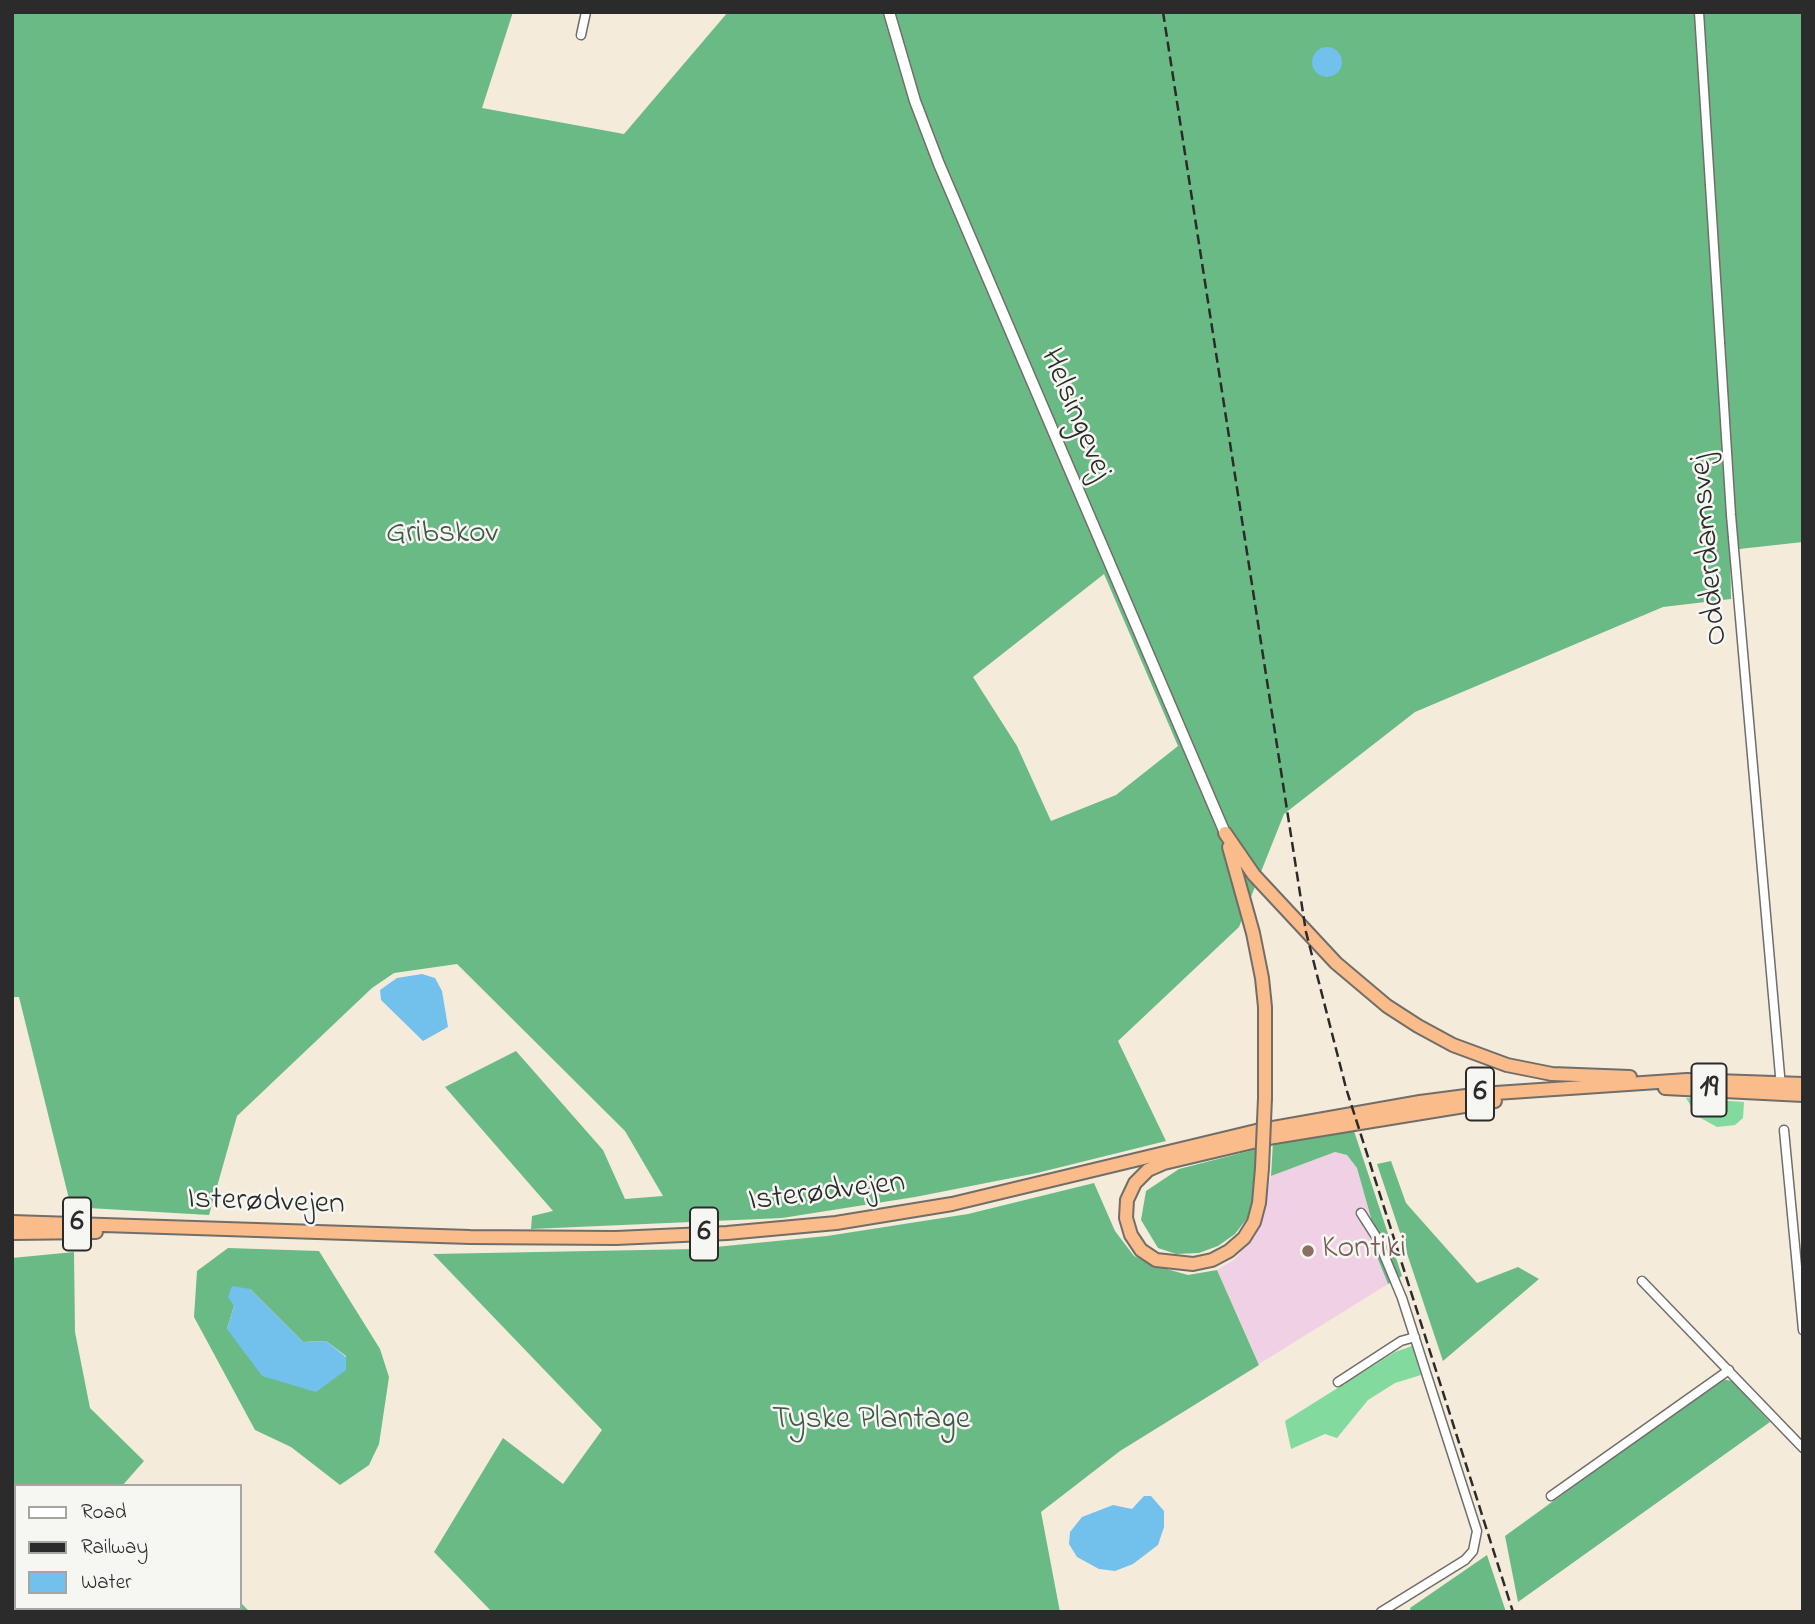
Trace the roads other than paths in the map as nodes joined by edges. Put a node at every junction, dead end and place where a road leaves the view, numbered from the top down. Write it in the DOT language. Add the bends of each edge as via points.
graph roads {
  1 [pos="586,12"];
  2 [pos="889,12"];
  3 [pos="1699,12"];
  4 [pos="581,34"];
  5 [pos="1225,833"];
  6 [pos="1687,1080"];
  7 [pos="1637,1084"];
  8 [pos="1803,1084"];
  9 [pos="1781,1088"];
  10 [pos="1539,1089"];
  11 [pos="1803,1095"];
  12 [pos="1784,1130"];
  13 [pos="1361,1213"];
  14 [pos="12,1222"];
  15 [pos="141,1226"];
  16 [pos="12,1233"];
  17 [pos="1642,1281"];
  18 [pos="1803,1330"];
  19 [pos="1415,1337"];
  20 [pos="1729,1370"];
  21 [pos="1338,1382"];
  22 [pos="1803,1448"];
  23 [pos="1551,1496"];
  24 [pos="1381,1612"];
  1 -- 4 [label="street"];
  2 -- 5 [label="street, Helsingevej" via="939,164"];
  3 -- 9 [label="street, Odderdamsvej" via="1730,502"];
  5 -- 6 [label="highway" via="1254,875 1336,963 1418,1027 1454,1045 1552,1074"];
  5 -- 10 [label="highway, bridge" via="1254,933 1265,1007 1265,1098 1262,1168 1259,1203 1244,1238 1212,1260 1193,1264 1156,1260 1141,1250 1126,1218 1131,1191 1148,1170 1164,1163 1274,1137 1503,1100"];
  6 -- 7 [label="highway, Isterødvejen / 6"];
  6 -- 9 [label="highway, Isterødvejen / 6"];
  7 -- 9 [label="highway, Isterødvejen / 19" via="1667,1089"];
  7 -- 10 [label="highway, Isterødvejen / 6"];
  8 -- 9 [label="highway, Isterødvejen / 6"];
  9 -- 11 [label="highway, Isterødvejen / 19"];
  10 -- 15 [label="highway, Isterødvejen / 6" via="1339,1115 1009,1192 784,1228 616,1238 483,1238"];
  12 -- 18 [label="street"];
  13 -- 19 [label="street" via="1377,1238"];
  14 -- 15 [label="highway, Isterødvejen / 6"];
  15 -- 16 [label="highway" via="107,1232"];
  17 -- 20 [label="street"];
  19 -- 21 [label="street" via="1401,1341"];
  19 -- 24 [label="street" via="1477,1531 1476,1544 1465,1560"];
  20 -- 22 [label="street"];
  20 -- 23 [label="street"];
}
